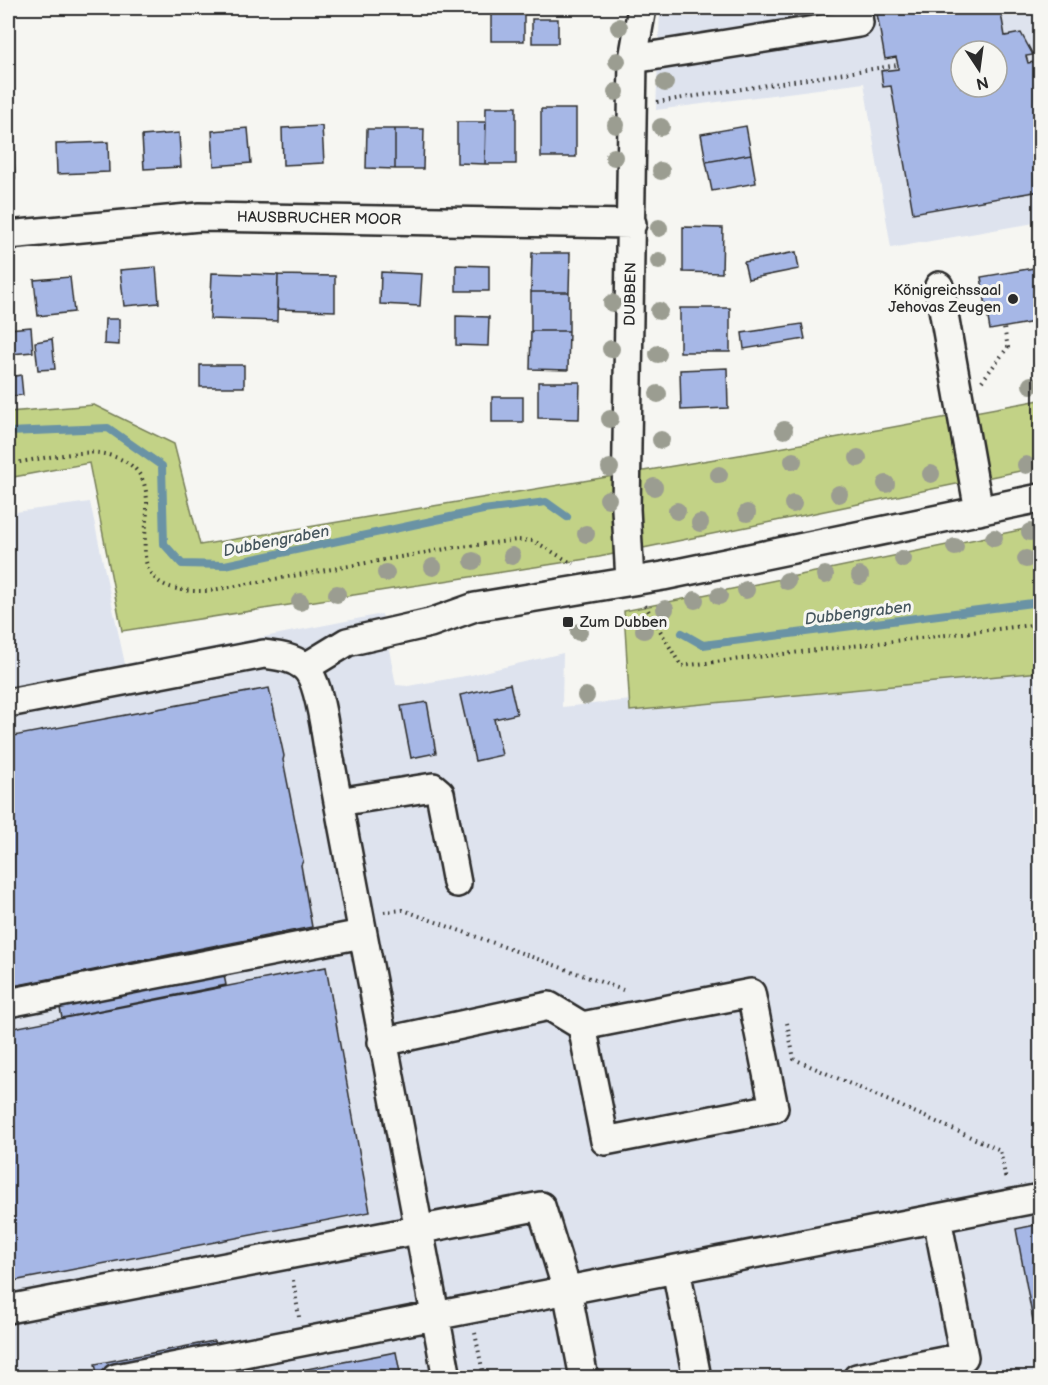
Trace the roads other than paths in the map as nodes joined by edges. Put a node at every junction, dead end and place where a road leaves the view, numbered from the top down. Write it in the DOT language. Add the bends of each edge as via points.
graph roads {
  1 [pos="642,8"];
  2 [pos="857,8"];
  3 [pos="633,59"];
  4 [pos="632,224"];
  5 [pos="8,235"];
  6 [pos="939,286"];
  7 [pos="1041,498"];
  8 [pos="979,511"];
  9 [pos="630,581"];
  10 [pos="306,667"];
  11 [pos="8,703"];
  12 [pos="338,802"];
  13 [pos="457,883"];
  14 [pos="362,934"];
  15 [pos="8,1003"];
  16 [pos="582,1026"];
  17 [pos="382,1041"];
  18 [pos="1041,1198"];
  19 [pos="937,1218"];
  20 [pos="418,1230"];
  21 [pos="676,1269"];
  22 [pos="567,1290"];
  23 [pos="8,1309"];
  24 [pos="434,1316"];
  25 [pos="116,1377"];
  26 [pos="447,1377"];
  27 [pos="584,1377"];
  28 [pos="698,1377"];
  29 [pos="857,1377"];
  1 -- 3 [label="street, DUBBEN"];
  2 -- 3 [label="street" via="859,23"];
  3 -- 4 [label="street, DUBBEN"];
  4 -- 5 [label="street, HAUSBRUCHER MOOR" via="199,217"];
  4 -- 9 [label="street, DUBBEN" via="626,498"];
  6 -- 8 [label="street"];
  7 -- 8 [label="street"];
  8 -- 9 [label="street"];
  9 -- 10 [label="street" via="475,607 430,623 347,642"];
  10 -- 11 [label="street" via="289,658 264,654"];
  10 -- 12 [label="street" via="314,681"];
  12 -- 13 [label="street" via="433,787 440,793"];
  12 -- 14 [label="street"];
  14 -- 15 [label="street"];
  14 -- 17 [label="street"];
  16 -- 16 [label="street" via="751,993 774,1108 604,1141"];
  16 -- 17 [label="street" via="549,1006"];
  17 -- 20 [label="street"];
  18 -- 19 [label="street"];
  19 -- 21 [label="street"];
  19 -- 29 [label="street" via="964,1357"];
  20 -- 22 [label="street" via="540,1206"];
  20 -- 23 [label="street"];
  20 -- 24 [label="street"];
  21 -- 22 [label="street"];
  21 -- 28 [label="street"];
  22 -- 24 [label="street"];
  22 -- 27 [label="street"];
  24 -- 25 [label="street"];
  24 -- 26 [label="street"];
}
